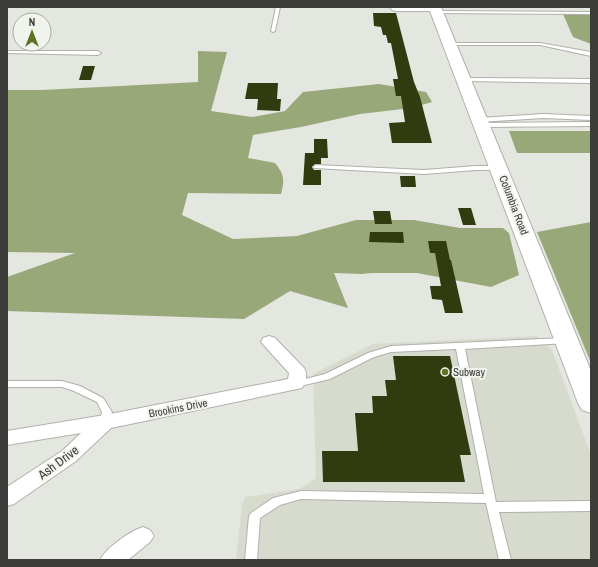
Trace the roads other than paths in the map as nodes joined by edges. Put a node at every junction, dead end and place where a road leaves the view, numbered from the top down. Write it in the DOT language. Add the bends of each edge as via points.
graph roads {
  1 [pos="278,7"];
  2 [pos="396,7"];
  3 [pos="436,9"];
  4 [pos="591,13"];
  5 [pos="273,31"];
  6 [pos="450,44"];
  7 [pos="7,52"];
  8 [pos="98,53"];
  9 [pos="591,54"];
  10 [pos="465,80"];
  11 [pos="591,81"];
  12 [pos="548,116"];
  13 [pos="591,118"];
  14 [pos="481,122"];
  15 [pos="591,124"];
  16 [pos="551,125"];
  17 [pos="316,167"];
  18 [pos="500,168"];
  19 [pos="567,341"];
  20 [pos="269,342"];
  21 [pos="460,345"];
  22 [pos="7,384"];
  23 [pos="296,384"];
  24 [pos="591,403"];
  25 [pos="105,422"];
  26 [pos="7,438"];
  27 [pos="7,498"];
  28 [pos="491,504"];
  29 [pos="591,506"];
  30 [pos="143,536"];
  31 [pos="111,560"];
  32 [pos="251,560"];
  33 [pos="505,560"];
  1 -- 5 [label="lane"];
  2 -- 3 [label="main road"];
  3 -- 4 [label="lane"];
  3 -- 6 [label="main road, Columbia Road"];
  6 -- 9 [label="lane" via="540,44"];
  6 -- 10 [label="main road, Columbia Road"];
  7 -- 8 [label="lane"];
  10 -- 11 [label="lane"];
  10 -- 14 [label="main road, Columbia Road"];
  12 -- 13 [label="lane"];
  12 -- 14 [label="lane"];
  12 -- 16 [label="lane" via="555,123"];
  14 -- 16 [label="lane"];
  14 -- 18 [label="main road, Columbia Road"];
  15 -- 16 [label="lane"];
  17 -- 18 [label="lane" via="424,172"];
  18 -- 19 [label="main road, Columbia Road"];
  19 -- 21 [label="lane"];
  19 -- 24 [label="main road, Columbia Road"];
  20 -- 23 [label="street" via="298,372"];
  21 -- 23 [label="lane" via="391,349 371,355 328,377"];
  21 -- 28 [label="lane"];
  22 -- 25 [label="lane" via="62,384 77,388 100,400 107,412"];
  23 -- 25 [label="street, Brookins Drive"];
  25 -- 26 [label="street, Brookins Drive"];
  25 -- 27 [label="street, Ash Drive" via="69,456"];
  28 -- 29 [label="lane"];
  28 -- 32 [label="lane" via="301,495 277,501 255,516"];
  28 -- 33 [label="lane"];
  30 -- 31 [label="street"];
}
